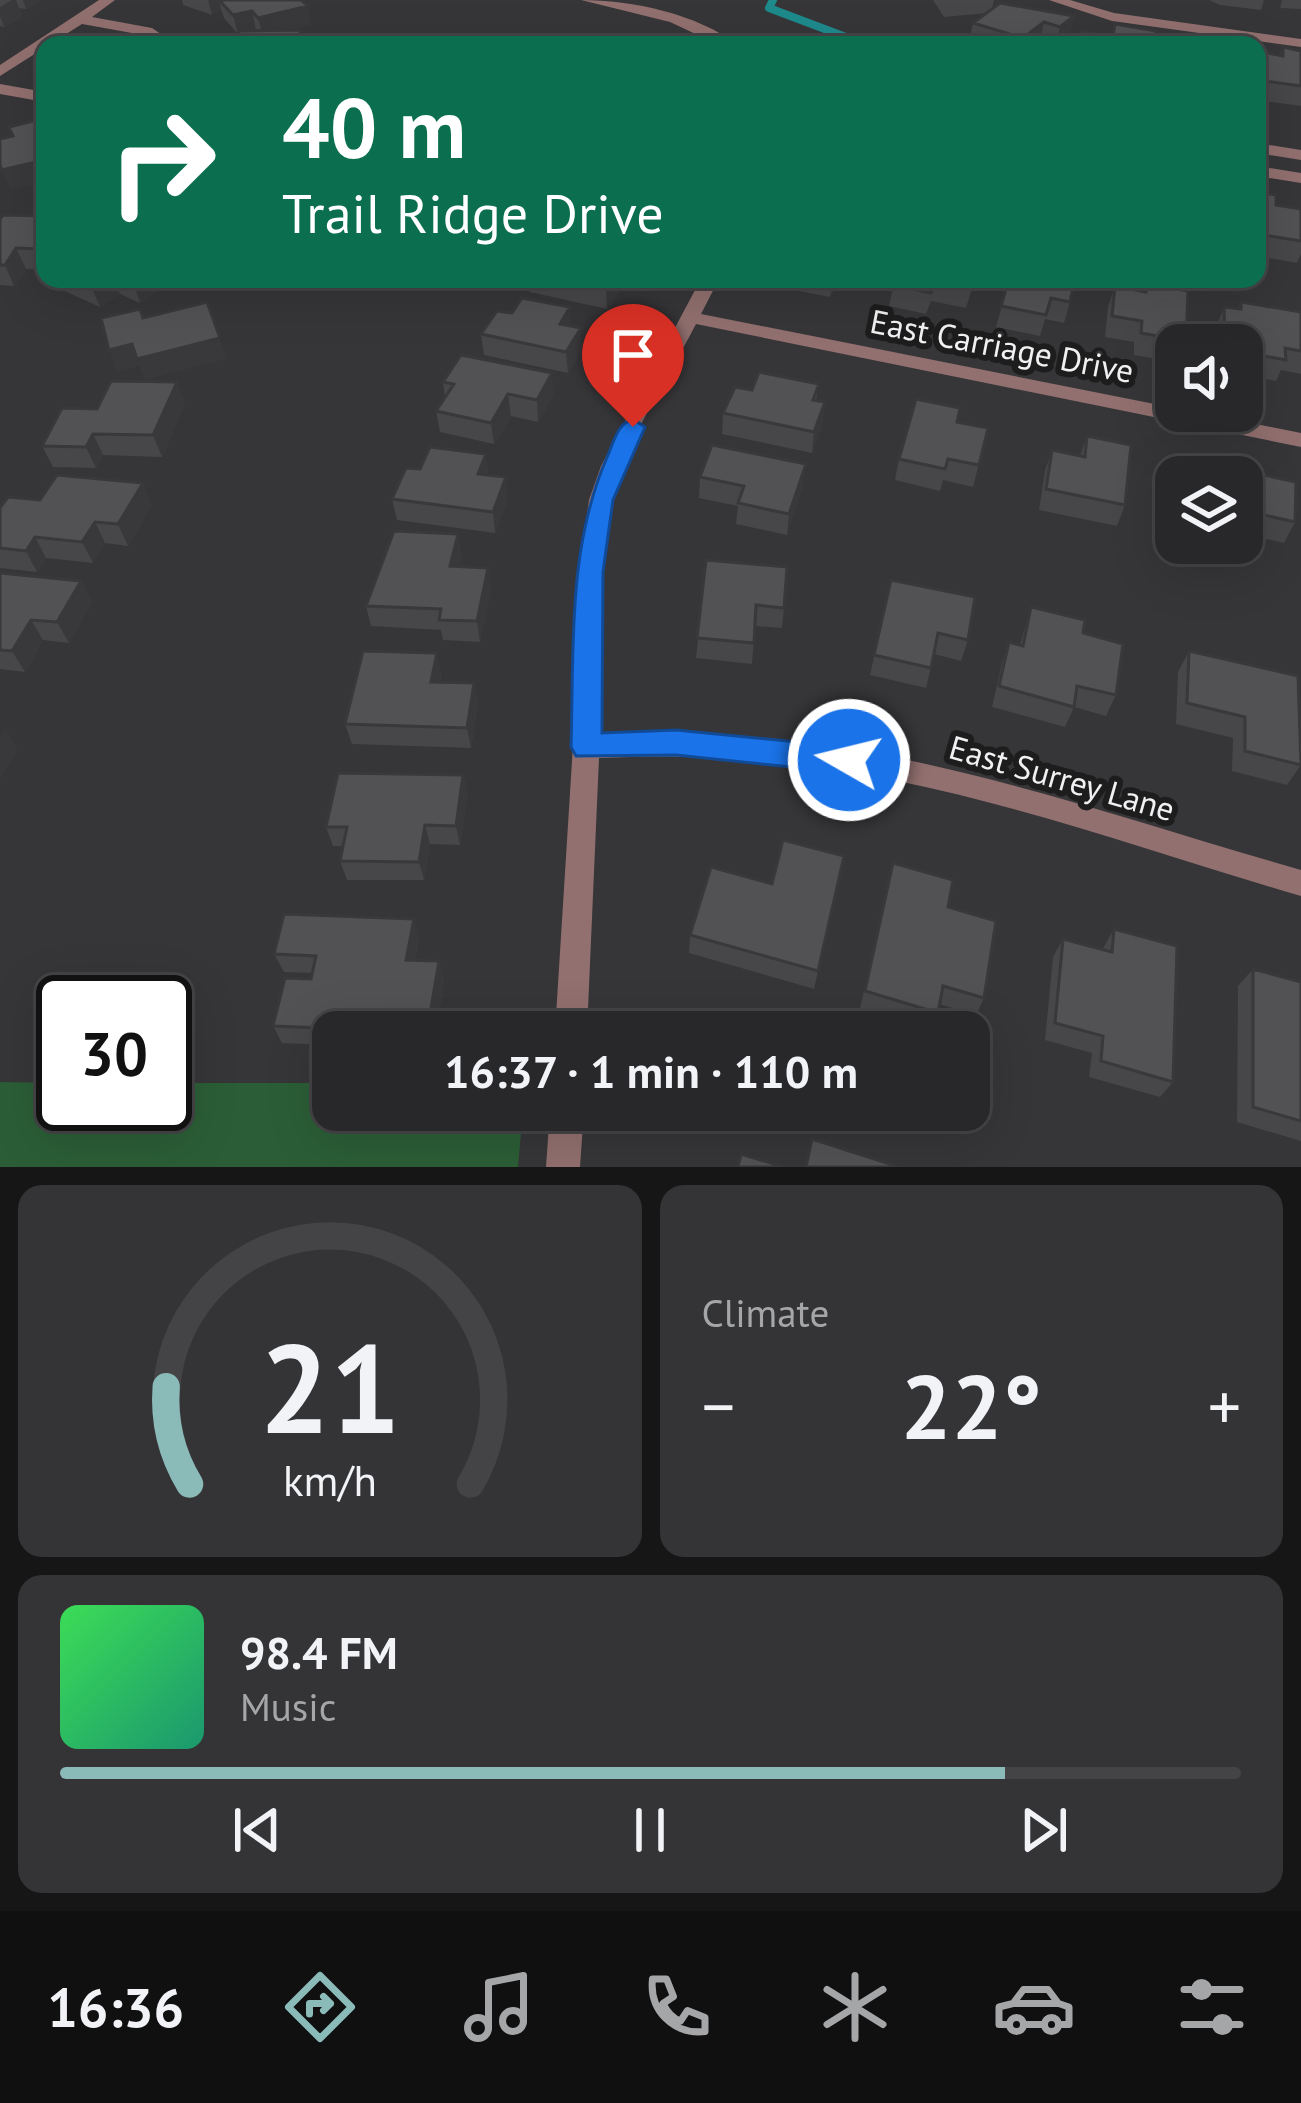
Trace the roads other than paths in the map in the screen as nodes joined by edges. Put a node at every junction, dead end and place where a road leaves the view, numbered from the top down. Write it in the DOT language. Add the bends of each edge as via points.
graph roads {
  1 [pos="108,0"];
  2 [pos="588,0"];
  3 [pos="1056,0"];
  4 [pos="80,19"];
  5 [pos="54,36"];
  6 [pos="154,36"];
  7 [pos="711,36"];
  8 [pos="1250,36"];
  9 [pos="1266,38"];
  10 [pos="1301,43"];
  11 [pos="36,48"];
  12 [pos="0,72"];
  13 [pos="0,88"];
  14 [pos="36,95"];
  15 [pos="1266,149"];
  16 [pos="1301,155"];
  17 [pos="1266,172"];
  18 [pos="1301,178"];
  19 [pos="705,288"];
  20 [pos="689,316"];
  21 [pos="1301,440"];
  22 [pos="586,747"];
  23 [pos="1301,883"];
  24 [pos="572,1011"];
  25 [pos="565,1131"];
  26 [pos="563,1167"];
  1 -- 4 [label="street"];
  2 -- 7 [label="street"];
  3 -- 8 [label="street" via="1112,17"];
  4 -- 5 [label="street"];
  4 -- 6 [label="street"];
  9 -- 10 [label="street"];
  11 -- 12 [label="street"];
  13 -- 14 [label="street"];
  15 -- 16 [label="street"];
  17 -- 18 [label="street"];
  19 -- 20 [label="street"];
  20 -- 21 [label="street, East Carriage Drive"];
  20 -- 22 [label="street" via="601,500 586,615"];
  22 -- 23 [label="street, East Surrey Lane" via="676,743 877,764"];
  22 -- 24 [label="street"];
  25 -- 26 [label="street"];
}
